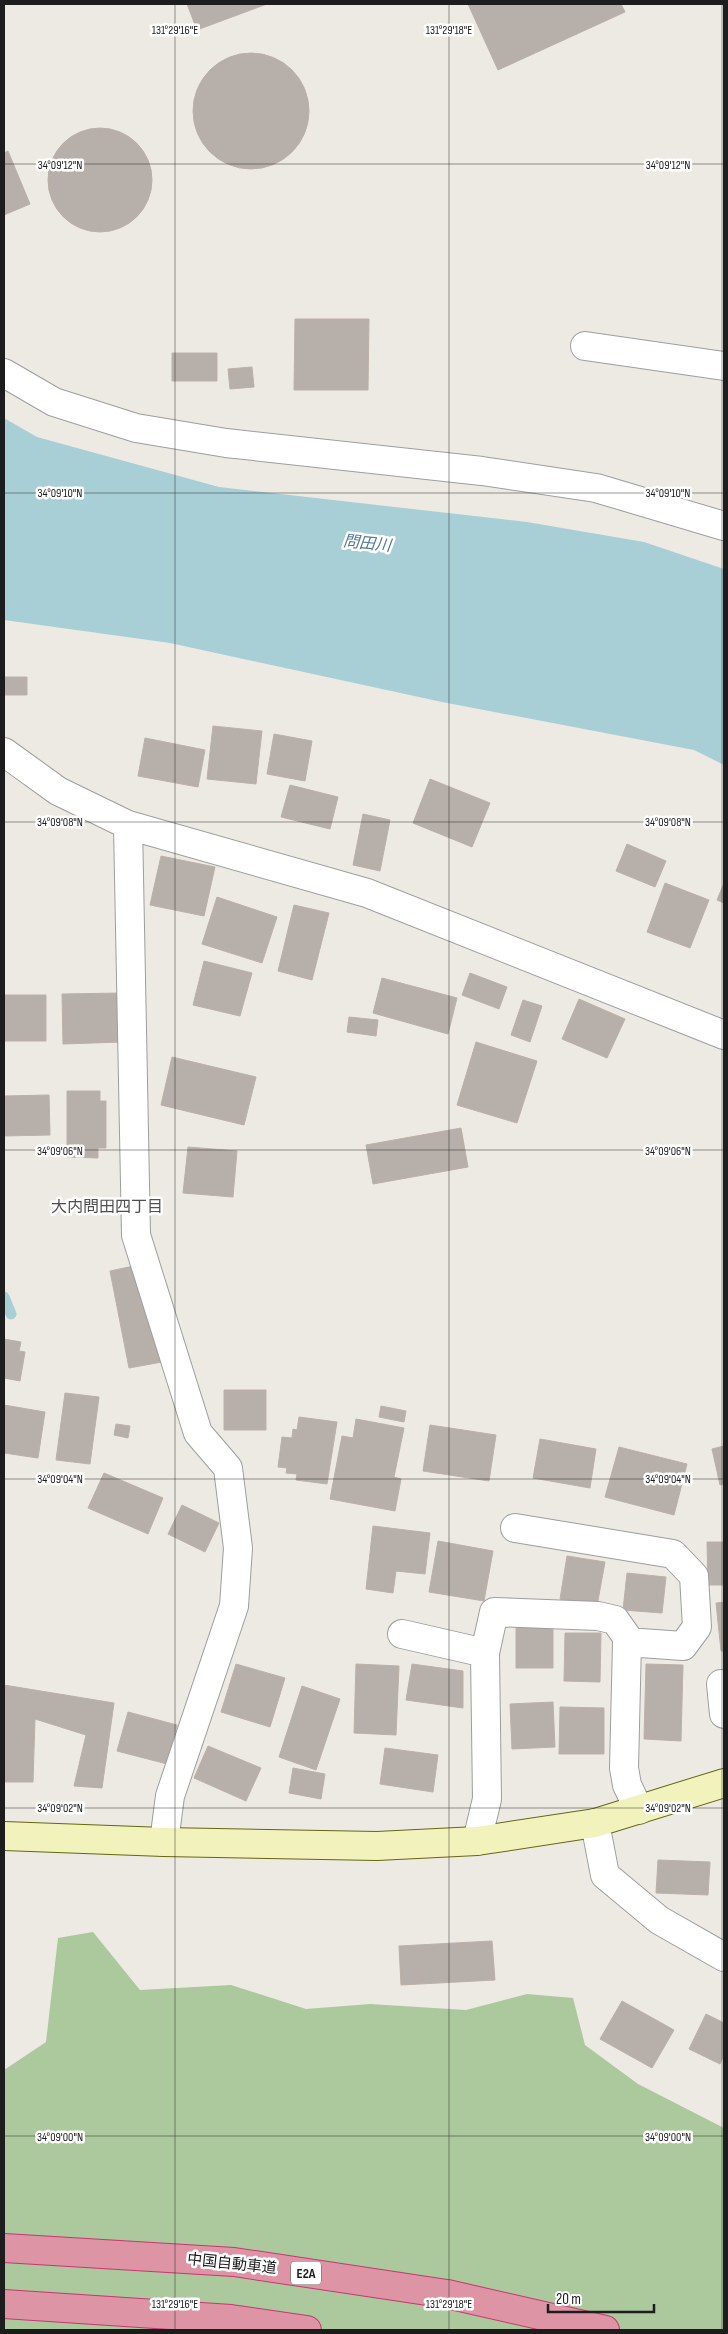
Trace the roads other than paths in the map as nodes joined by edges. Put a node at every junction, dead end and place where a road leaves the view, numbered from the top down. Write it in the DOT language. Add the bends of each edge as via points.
graph roads {
  1 [pos="585,346"];
  2 [pos="724,366"];
  3 [pos="4,373"];
  4 [pos="724,526"];
  5 [pos="4,752"];
  6 [pos="128,825"];
  7 [pos="724,1035"];
  8 [pos="515,1528"];
  9 [pos="402,1634"];
  10 [pos="628,1642"];
  11 [pos="485,1653"];
  12 [pos="724,1684"];
  13 [pos="724,1714"];
  14 [pos="724,1783"];
  15 [pos="639,1810"];
  16 [pos="594,1823"];
  17 [pos="4,1836"];
  18 [pos="478,1840"];
  19 [pos="164,1842"];
  20 [pos="724,1957"];
  21 [pos="4,2248"];
  22 [pos="4,2304"];
  23 [pos="307,2330"];
  24 [pos="605,2330"];
  1 -- 2 [label="street"];
  3 -- 4 [label="street" via="54,402 136,428 226,443 482,471 596,488"];
  5 -- 6 [label="street" via="58,791"];
  6 -- 7 [label="street" via="367,893"];
  6 -- 19 [label="street" via="136,1235 198,1434 228,1468 238,1548 234,1606 170,1796"];
  8 -- 10 [label="street" via="673,1554 694,1576 697,1627 683,1646"];
  9 -- 11 [label="street"];
  10 -- 11 [label="street" via="615,1620 598,1616 494,1612"];
  10 -- 15 [label="street" via="624,1768"];
  11 -- 18 [label="street" via="487,1799"];
  12 -- 13 [label="street" via="721,1684"];
  14 -- 15 [label="street"];
  15 -- 16 [label="street"];
  16 -- 18 [label="street"];
  16 -- 20 [label="street" via="605,1875 659,1920"];
  17 -- 19 [label="street"];
  18 -- 19 [label="street" via="377,1846"];
  21 -- 24 [label="highway, 中国自動車道 / E2A" via="234,2262 447,2294"];
  22 -- 23 [label="highway" via="230,2319"];
}
